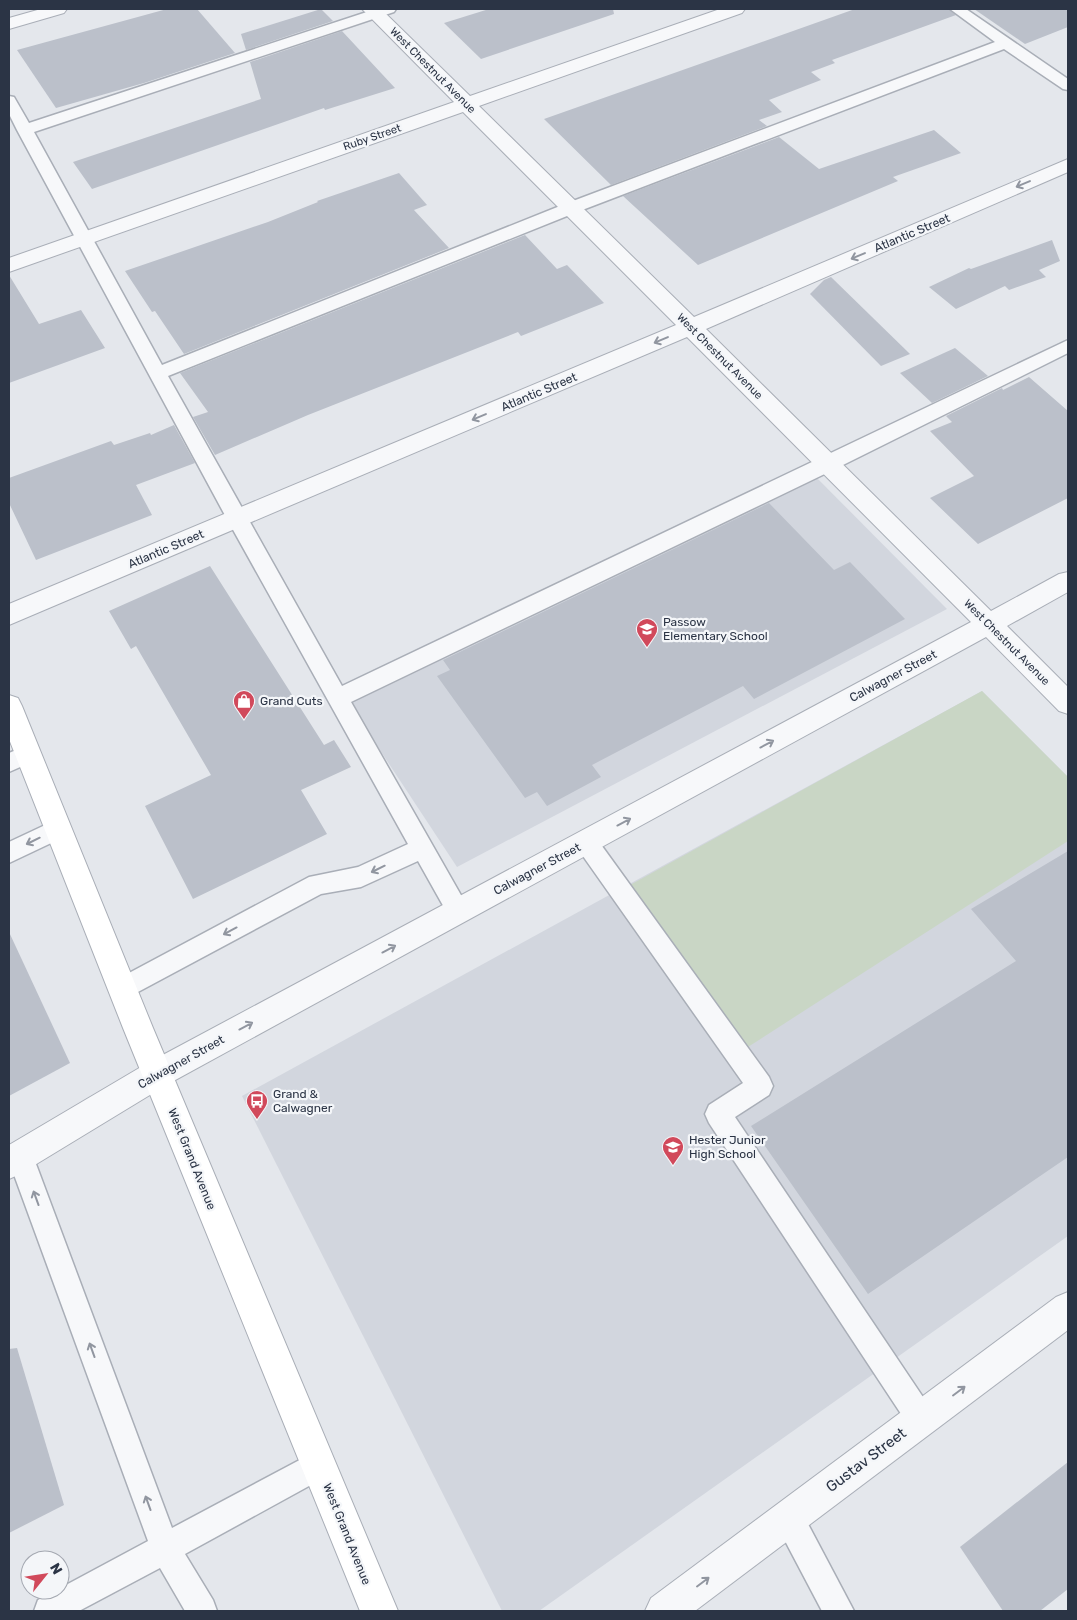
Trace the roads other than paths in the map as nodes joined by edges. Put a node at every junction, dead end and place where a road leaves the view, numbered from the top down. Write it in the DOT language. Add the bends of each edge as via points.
graph roads {
  1 [pos="58,9"];
  2 [pos="736,9"];
  3 [pos="957,9"];
  4 [pos="379,10"];
  5 [pos="9,24"];
  6 [pos="1006,43"];
  7 [pos="1068,86"];
  8 [pos="9,100"];
  9 [pos="466,104"];
  10 [pos="25,130"];
  11 [pos="1068,165"];
  12 [pos="571,208"];
  13 [pos="84,238"];
  14 [pos="9,264"];
  15 [pos="691,328"];
  16 [pos="1068,346"];
  17 [pos="157,374"];
  18 [pos="828,464"];
  19 [pos="237,519"];
  20 [pos="1068,581"];
  21 [pos="9,615"];
  22 [pos="989,624"];
  23 [pos="338,698"];
  24 [pos="1068,703"];
  25 [pos="9,706"];
  26 [pos="18,758"];
  27 [pos="58,829"];
  28 [pos="586,842"];
  29 [pos="422,848"];
  30 [pos="9,854"];
  31 [pos="458,911"];
  32 [pos="123,989"];
  33 [pos="157,1074"];
  34 [pos="15,1160"];
  35 [pos="1068,1309"];
  36 [pos="921,1419"];
  37 [pos="319,1465"];
  38 [pos="788,1518"];
  39 [pos="165,1548"];
  40 [pos="374,1609"];
  41 [pos="49,1611"];
  42 [pos="202,1611"];
  43 [pos="664,1611"];
  44 [pos="839,1611"];
  1 -- 5 [label="street"];
  2 -- 9 [label="street, Ruby Street"];
  3 -- 6 [label="lane"];
  4 -- 9 [label="street, West Chestnut Avenue"];
  4 -- 10 [label="lane"];
  6 -- 7 [label="lane"];
  6 -- 12 [label="lane"];
  8 -- 10 [label="lane"];
  9 -- 12 [label="street, West Chestnut Avenue"];
  9 -- 13 [label="street, Ruby Street"];
  10 -- 13 [label="lane"];
  11 -- 15 [label="street, Atlantic Street, one-way"];
  12 -- 15 [label="street, West Chestnut Avenue"];
  12 -- 17 [label="lane"];
  13 -- 14 [label="street, Ruby Street"];
  13 -- 17 [label="lane"];
  15 -- 18 [label="street, West Chestnut Avenue"];
  15 -- 19 [label="street, Atlantic Street, one-way"];
  16 -- 18 [label="lane"];
  17 -- 19 [label="lane"];
  18 -- 22 [label="street, West Chestnut Avenue"];
  18 -- 23 [label="lane"];
  19 -- 21 [label="street, Atlantic Street"];
  19 -- 23 [label="lane"];
  20 -- 22 [label="street, Calwagner Street"];
  22 -- 24 [label="street, West Chestnut Avenue"];
  28 -- 22 [label="street, Calwagner Street, one-way"];
  23 -- 29 [label="lane"];
  25 -- 26 [label="main road, West Grand Avenue"];
  26 -- 27 [label="main road, West Grand Avenue"];
  27 -- 30 [label="lane, one-way"];
  27 -- 32 [label="main road, West Grand Avenue"];
  28 -- 31 [label="street, Calwagner Street"];
  28 -- 36 [label="lane" via="760,1086 718,1114"];
  29 -- 31 [label="lane"];
  29 -- 32 [label="lane, one-way" via="361,877 317,884"];
  33 -- 31 [label="street, Calwagner Street, one-way"];
  32 -- 33 [label="main road, West Grand Avenue"];
  33 -- 34 [label="street, Calwagner Street"];
  33 -- 37 [label="main road, West Grand Avenue"];
  39 -- 34 [label="lane, one-way"];
  36 -- 35 [label="street, Gustav Street, one-way"];
  36 -- 38 [label="street, Gustav Street"];
  37 -- 39 [label="lane"];
  37 -- 40 [label="main road, West Grand Avenue"];
  43 -- 38 [label="street, Gustav Street, one-way"];
  38 -- 44 [label="lane"];
  39 -- 41 [label="lane"];
  39 -- 42 [label="lane"];
}
